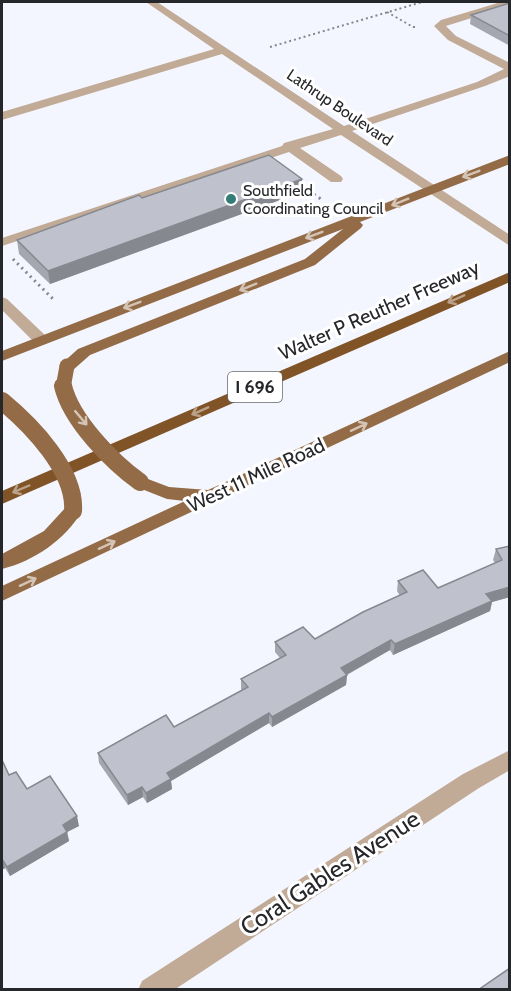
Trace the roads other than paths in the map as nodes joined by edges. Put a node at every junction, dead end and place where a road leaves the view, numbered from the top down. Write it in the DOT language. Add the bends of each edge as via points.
graph roads {
  1 [pos="151,2"];
  2 [pos="510,2"];
  3 [pos="224,50"];
  4 [pos="510,70"];
  5 [pos="2,116"];
  6 [pos="342,130"];
  7 [pos="288,146"];
  8 [pos="510,159"];
  9 [pos="336,179"];
  10 [pos="432,189"];
  11 [pos="369,214"];
  12 [pos="2,242"];
  13 [pos="510,242"];
  14 [pos="510,276"];
  15 [pos="2,302"];
  16 [pos="41,340"];
  17 [pos="2,356"];
  18 [pos="510,356"];
  19 [pos="2,401"];
  20 [pos="212,496"];
  21 [pos="2,498"];
  22 [pos="2,562"];
  23 [pos="2,594"];
  24 [pos="510,759"];
  25 [pos="151,990"];
  1 -- 3 [label="street, Lathrup Boulevard"];
  2 -- 4 [label="street" via="439,26 452,38"];
  3 -- 5 [label="street"];
  3 -- 6 [label="street, Lathrup Boulevard"];
  4 -- 6 [label="street" via="481,84"];
  6 -- 7 [label="street"];
  6 -- 10 [label="street, Lathrup Boulevard"];
  7 -- 9 [label="street"];
  7 -- 12 [label="street"];
  8 -- 10 [label="main road, one-way"];
  10 -- 11 [label="main road, one-way"];
  10 -- 13 [label="street, Lathrup Boulevard"];
  11 -- 16 [label="main road, one-way"];
  11 -- 20 [label="main road, one-way, bridge" via="310,262 84,352 67,366 62,382 70,406 121,466 157,490"];
  14 -- 21 [label="highway, Walter P Reuther Freeway / I 696, one-way"];
  15 -- 16 [label="street"];
  16 -- 17 [label="main road"];
  20 -- 18 [label="main road, West 11 Mile Road, one-way"];
  19 -- 22 [label="main road, bridge" via="66,475 73,511 51,537"];
  23 -- 20 [label="main road, West 11 Mile Road, one-way"];
  24 -- 25 [label="street, Coral Gables Avenue"];
}
